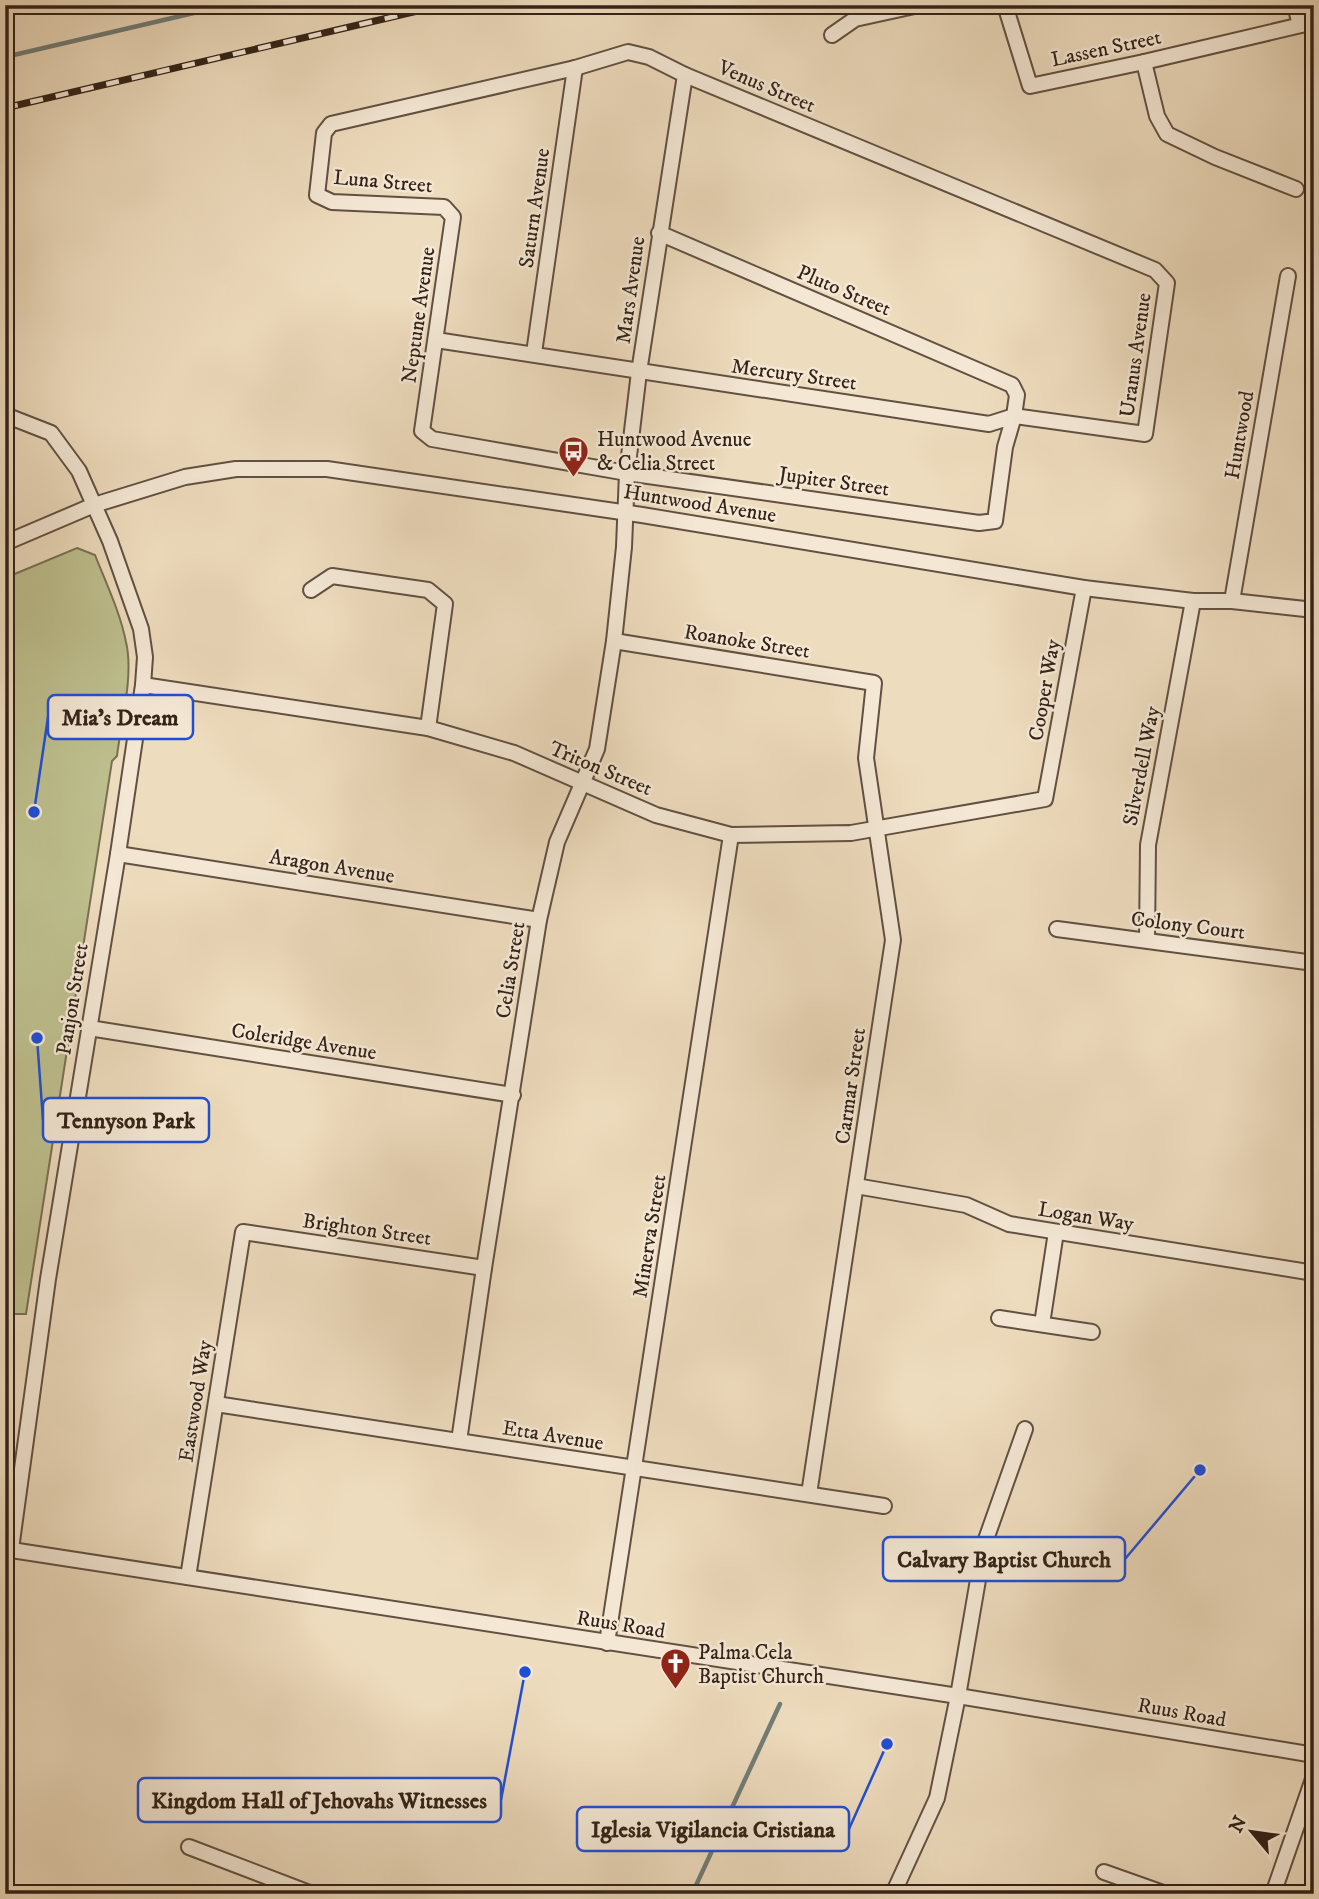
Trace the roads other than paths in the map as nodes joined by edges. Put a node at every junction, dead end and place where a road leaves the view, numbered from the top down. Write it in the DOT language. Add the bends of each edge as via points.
graph roads {
  1 [pos="919,5"];
  2 [pos="1006,5"];
  3 [pos="1295,5"];
  4 [pos="1307,23"];
  5 [pos="832,36"];
  6 [pos="1144,62"];
  7 [pos="575,68"];
  8 [pos="685,75"];
  9 [pos="1296,189"];
  10 [pos="317,195"];
  11 [pos="444,207"];
  12 [pos="659,233"];
  13 [pos="1288,276"];
  14 [pos="1167,282"];
  15 [pos="436,340"];
  16 [pos="534,353"];
  17 [pos="639,372"];
  18 [pos="5,415"];
  19 [pos="1014,416"];
  20 [pos="422,431"];
  21 [pos="1145,434"];
  22 [pos="627,473"];
  23 [pos="94,505"];
  24 [pos="626,512"];
  25 [pos="5,543"];
  26 [pos="1084,588"];
  27 [pos="311,590"];
  28 [pos="1193,601"];
  29 [pos="1232,601"];
  30 [pos="1314,610"];
  31 [pos="614,641"];
  32 [pos="874,683"];
  33 [pos="144,685"];
  34 [pos="428,728"];
  35 [pos="581,784"];
  36 [pos="1045,799"];
  37 [pos="876,829"];
  38 [pos="731,835"];
  39 [pos="118,854"];
  40 [pos="539,920"];
  41 [pos="1057,929"];
  42 [pos="1147,940"];
  43 [pos="1314,963"];
  44 [pos="89,1028"];
  45 [pos="513,1095"];
  46 [pos="856,1186"];
  47 [pos="243,1232"];
  48 [pos="1056,1232"];
  49 [pos="484,1268"];
  50 [pos="1314,1273"];
  51 [pos="999,1318"];
  52 [pos="1042,1324"];
  53 [pos="1092,1332"];
  54 [pos="216,1404"];
  55 [pos="1025,1429"];
  56 [pos="459,1441"];
  57 [pos="634,1468"];
  58 [pos="808,1494"];
  59 [pos="884,1506"];
  60 [pos="8,1549"];
  61 [pos="188,1577"];
  62 [pos="607,1643"];
  63 [pos="958,1696"];
  64 [pos="1314,1755"];
  65 [pos="1314,1776"];
  66 [pos="189,1847"];
  67 [pos="1104,1872"];
  68 [pos="312,1894"];
  69 [pos="893,1894"];
  70 [pos="1166,1894"];
  71 [pos="1273,1894"];
  1 -- 5 [label="street" via="855,19"];
  2 -- 6 [label="street, Lassen Street" via="1030,86"];
  3 -- 4 [label="street"];
  4 -- 6 [label="street, Lassen Street"];
  6 -- 9 [label="street" via="1157,116 1167,134"];
  7 -- 8 [label="street, Venus Street" via="628,52"];
  7 -- 10 [label="street, Venus Street" via="331,124 324,133"];
  7 -- 16 [label="street, Saturn Avenue"];
  8 -- 12 [label="street, Mars Avenue"];
  8 -- 14 [label="street, Venus Street" via="1155,270"];
  10 -- 11 [label="street, Luna Street" via="332,202"];
  11 -- 15 [label="street, Neptune Avenue" via="453,217"];
  12 -- 17 [label="street, Mars Avenue"];
  12 -- 19 [label="street, Pluto Street" via="1012,384 1017,395"];
  13 -- 29 [label="street, Huntwood"];
  14 -- 21 [label="street, Uranus Avenue"];
  15 -- 16 [label="street, Mercury Street"];
  15 -- 20 [label="street, Neptune Avenue"];
  16 -- 17 [label="street, Mercury Street"];
  17 -- 19 [label="street, Mercury Street" via="989,424"];
  17 -- 22 [label="street, Mars Avenue"];
  18 -- 23 [label="street, Panjon Street" via="51,433 79,471"];
  19 -- 21 [label="street, Mercury Street"];
  19 -- 22 [label="street, Jupiter Street" via="995,522"];
  20 -- 22 [label="street, Jupiter Street" via="432,439"];
  22 -- 24 [label="street, Mars Avenue"];
  23 -- 24 [label="street, Huntwood Avenue" via="185,477 223,471 327,469"];
  23 -- 25 [label="street, Huntwood Avenue"];
  23 -- 33 [label="street, Panjon Street" via="141,629"];
  24 -- 26 [label="street, Huntwood Avenue"];
  24 -- 31 [label="street, Celia Street"];
  26 -- 28 [label="street, Huntwood Avenue"];
  26 -- 36 [label="street, Cooper Way"];
  27 -- 34 [label="street" via="332,576 428,590 445,604"];
  28 -- 29 [label="street, Huntwood Avenue"];
  28 -- 42 [label="street, Silverdell Way" via="1148,845"];
  29 -- 30 [label="street, Huntwood Avenue"];
  31 -- 32 [label="street, Roanoke Street"];
  31 -- 35 [label="street, Celia Street" via="597,749"];
  32 -- 37 [label="street, Carmar Street" via="866,758"];
  33 -- 34 [label="street, Triton Street"];
  33 -- 39 [label="street, Panjon Street"];
  34 -- 35 [label="street, Triton Street" via="514,753"];
  35 -- 38 [label="street, Triton Street" via="656,815"];
  35 -- 40 [label="street, Celia Street" via="557,842"];
  36 -- 37 [label="street, Triton Street"];
  37 -- 38 [label="street, Triton Street"];
  37 -- 46 [label="street, Carmar Street" via="893,940"];
  38 -- 57 [label="street, Minerva Street"];
  39 -- 40 [label="street, Aragon Avenue"];
  39 -- 44 [label="street, Panjon Street"];
  40 -- 45 [label="street, Celia Street"];
  41 -- 42 [label="street, Colony Court"];
  42 -- 43 [label="street, Colony Court"];
  44 -- 45 [label="street, Coleridge Avenue"];
  44 -- 60 [label="street, Panjon Street"];
  45 -- 49 [label="street, Celia Street"];
  46 -- 48 [label="street, Logan Way" via="966,1205 1009,1224"];
  46 -- 58 [label="street, Carmar Street"];
  47 -- 49 [label="street, Brighton Street"];
  47 -- 54 [label="street, Eastwood Way"];
  48 -- 50 [label="street, Logan Way"];
  48 -- 52 [label="street"];
  49 -- 56 [label="street, Celia Street"];
  51 -- 52 [label="street"];
  52 -- 53 [label="street"];
  54 -- 56 [label="street, Etta Avenue"];
  54 -- 61 [label="street, Eastwood Way"];
  55 -- 63 [label="street" via="984,1545"];
  56 -- 57 [label="street, Etta Avenue"];
  57 -- 58 [label="street, Etta Avenue"];
  57 -- 62 [label="street, Minerva Street"];
  58 -- 59 [label="street, Etta Avenue"];
  60 -- 61 [label="street, Ruus Road"];
  61 -- 62 [label="street, Ruus Road"];
  62 -- 63 [label="street, Ruus Road"];
  63 -- 64 [label="street, Ruus Road"];
  63 -- 69 [label="street" via="937,1798"];
  65 -- 71 [label="street"];
  66 -- 68 [label="street"];
  67 -- 70 [label="street"];
}
